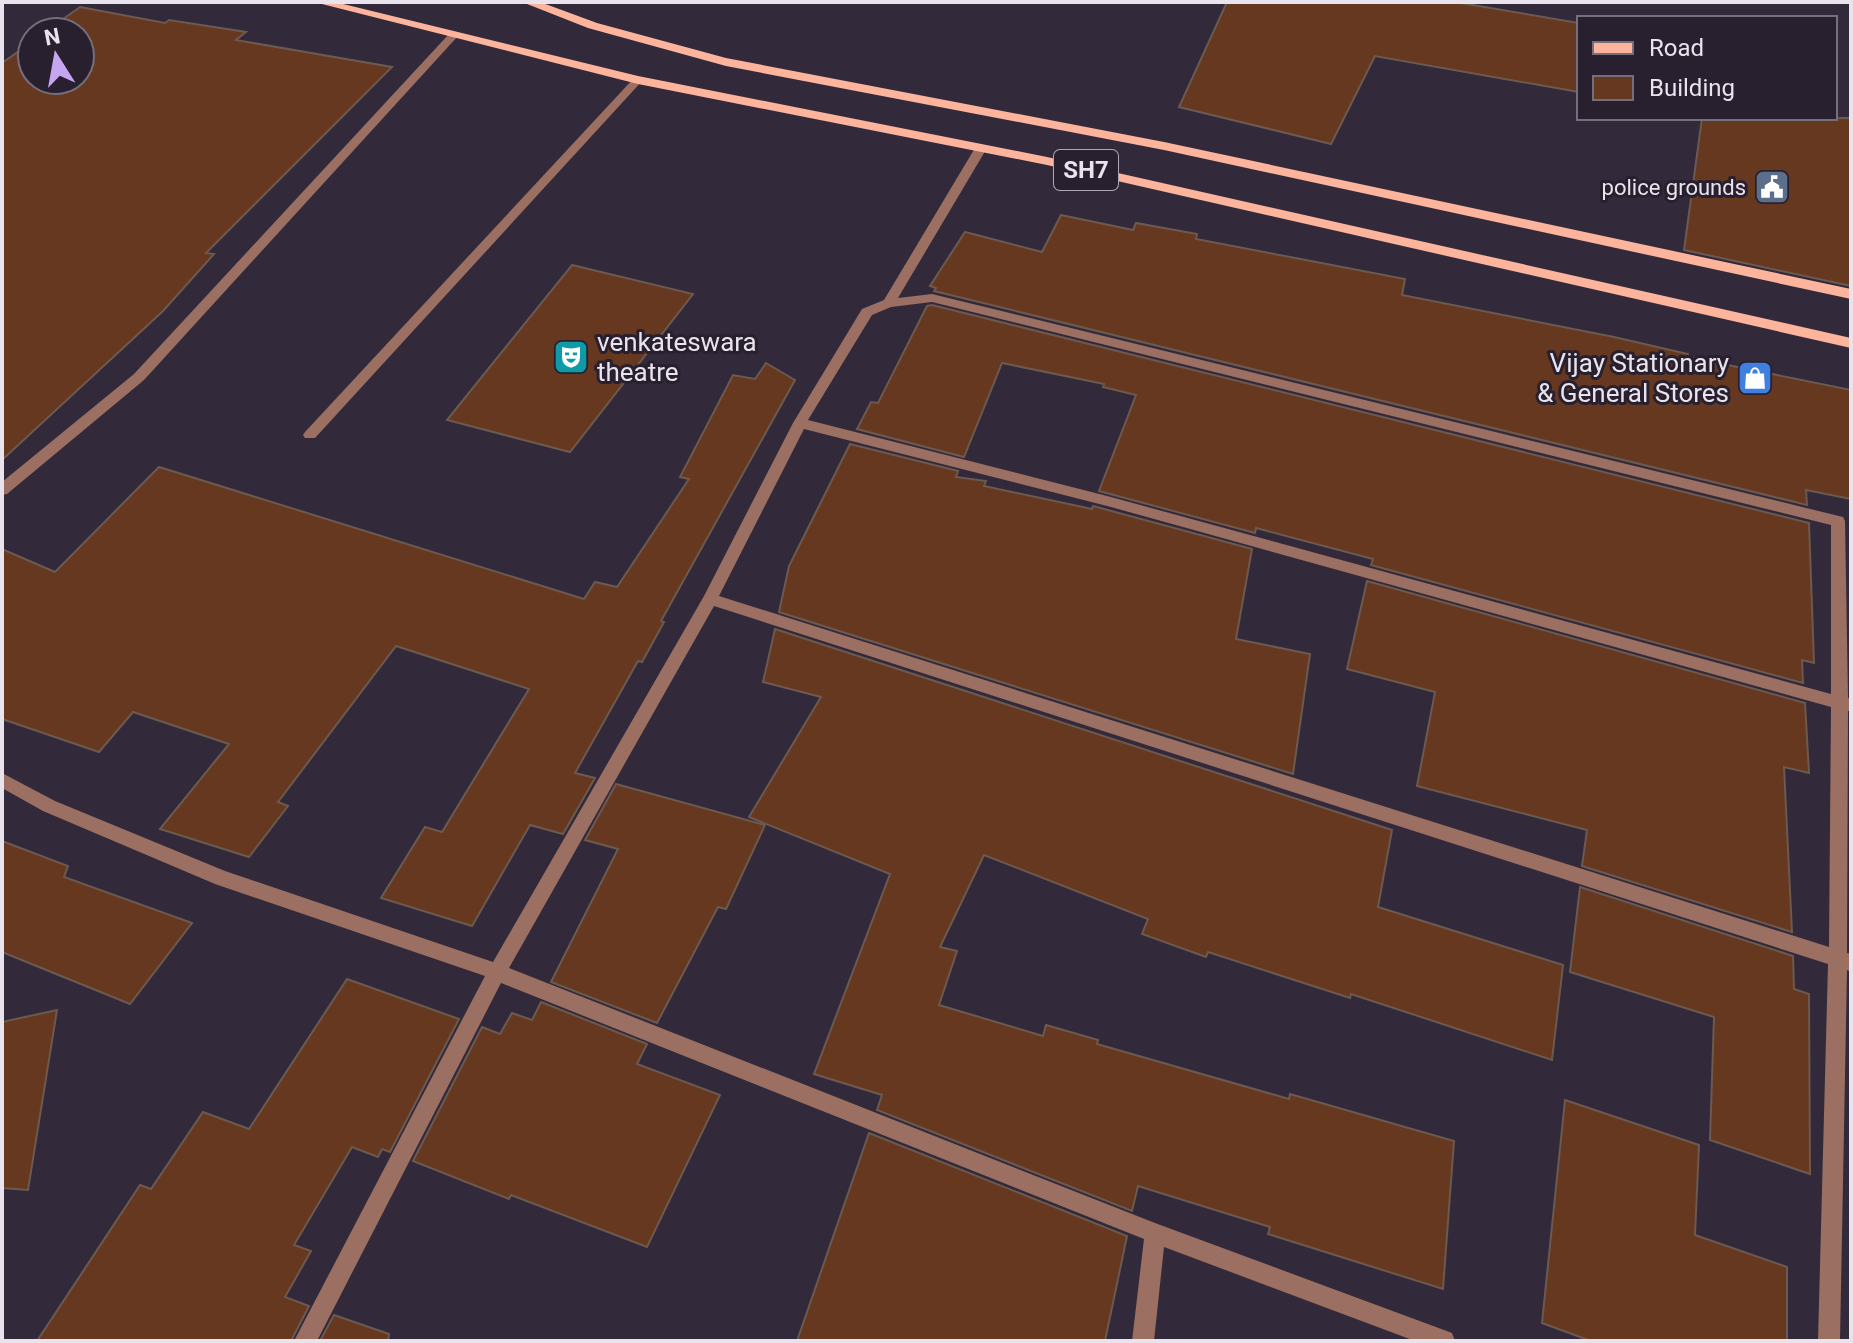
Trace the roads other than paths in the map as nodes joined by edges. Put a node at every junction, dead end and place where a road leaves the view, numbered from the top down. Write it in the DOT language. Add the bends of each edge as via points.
graph roads {
  1 [pos="320,2"];
  2 [pos="528,2"];
  3 [pos="453,36"];
  4 [pos="638,80"];
  5 [pos="981,148"];
  6 [pos="1851,294"];
  7 [pos="889,303"];
  8 [pos="1851,343"];
  9 [pos="800,423"];
  10 [pos="310,435"];
  11 [pos="2,490"];
  12 [pos="710,599"];
  13 [pos="1846,704"];
  14 [pos="2,780"];
  15 [pos="1845,961"];
  16 [pos="497,972"];
  17 [pos="1155,1233"];
  18 [pos="305,1341"];
  19 [pos="1143,1341"];
  20 [pos="1444,1341"];
  21 [pos="1829,1341"];
  1 -- 3 [label="main road, SH7"];
  2 -- 6 [label="main road, SH7" via="644,40 755,67 1066,127"];
  3 -- 4 [label="main road, SH7"];
  3 -- 11 [label="street" via="139,377"];
  4 -- 5 [label="main road, SH7"];
  4 -- 10 [label="street"];
  5 -- 7 [label="street"];
  5 -- 8 [label="main road, SH7"];
  7 -- 9 [label="street" via="867,312"];
  7 -- 13 [label="street" via="932,298 1838,521"];
  9 -- 12 [label="street"];
  9 -- 13 [label="street" via="1111,502"];
  12 -- 15 [label="street"];
  12 -- 16 [label="street"];
  13 -- 15 [label="street"];
  14 -- 16 [label="street" via="49,806 221,878"];
  15 -- 21 [label="street"];
  16 -- 17 [label="street"];
  16 -- 18 [label="street"];
  17 -- 19 [label="street"];
  17 -- 20 [label="street"];
}
